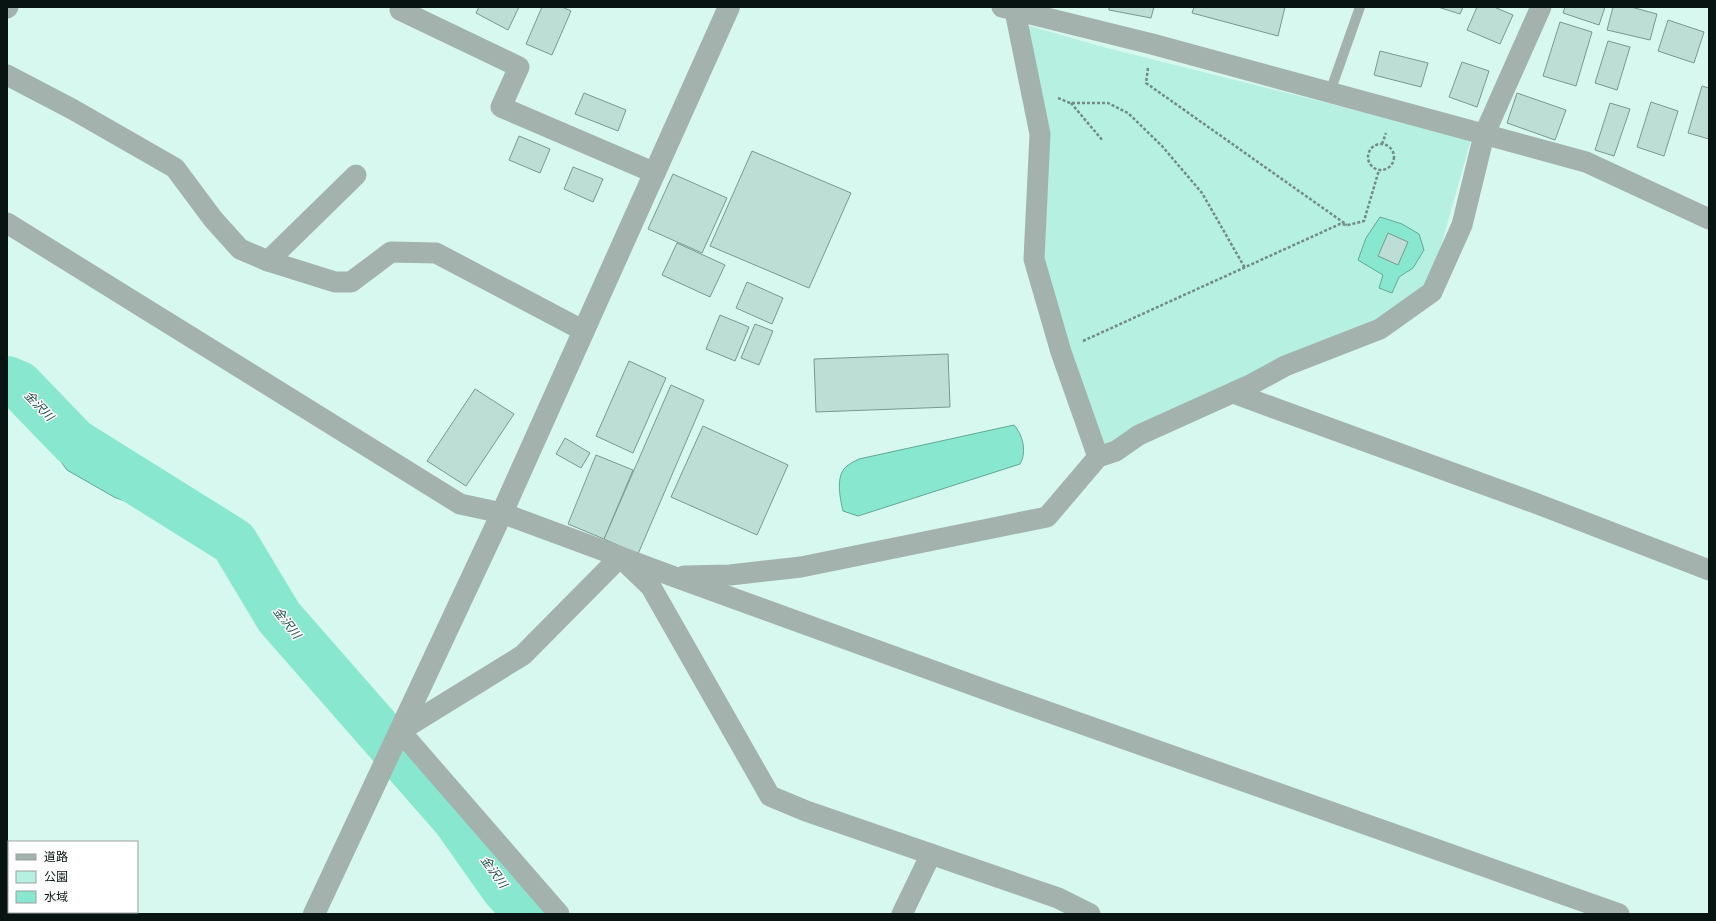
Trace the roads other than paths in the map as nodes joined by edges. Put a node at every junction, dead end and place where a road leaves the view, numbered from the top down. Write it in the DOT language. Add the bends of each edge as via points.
graph roads {
  1 [pos="402,7"];
  2 [pos="729,7"];
  3 [pos="1360,7"];
  4 [pos="1542,7"];
  5 [pos="1008,9"];
  6 [pos="7,75"];
  7 [pos="1330,92"];
  8 [pos="1484,135"];
  9 [pos="655,173"];
  10 [pos="356,175"];
  11 [pos="1709,218"];
  12 [pos="7,223"];
  13 [pos="268,261"];
  14 [pos="584,331"];
  15 [pos="1233,393"];
  16 [pos="1098,458"];
  17 [pos="502,513"];
  18 [pos="620,557"];
  19 [pos="1709,570"];
  20 [pos="672,576"];
  21 [pos="400,731"];
  22 [pos="931,854"];
  23 [pos="314,914"];
  24 [pos="559,914"];
  25 [pos="902,914"];
  26 [pos="1090,914"];
  27 [pos="1619,914"];
  1 -- 9 [label="street" via="400,10 519,67 501,106"];
  2 -- 9 [label="street"];
  3 -- 7 [label="lane"];
  4 -- 8 [label="street"];
  5 -- 7 [label="street" via="1152,44"];
  5 -- 16 [label="street" via="1031,89 1040,134 1034,259 1061,352"];
  6 -- 13 [label="street" via="174,168 240,249"];
  7 -- 8 [label="street"];
  8 -- 11 [label="street" via="1586,162"];
  8 -- 15 [label="street" via="1462,225 1432,292 1380,329 1285,366"];
  9 -- 14 [label="street"];
  10 -- 13 [label="street"];
  12 -- 17 [label="street" via="460,504"];
  13 -- 14 [label="street" via="335,282 351,282 391,252 436,253"];
  14 -- 17 [label="street"];
  15 -- 16 [label="street" via="1139,435 1116,451"];
  15 -- 19 [label="street" via="1535,503"];
  16 -- 20 [label="street" via="1047,518 800,567 730,575"];
  17 -- 18 [label="street"];
  17 -- 21 [label="street"];
  18 -- 20 [label="street"];
  18 -- 21 [label="street" via="523,654"];
  18 -- 22 [label="street" via="651,587 770,796"];
  20 -- 27 [label="street"];
  21 -- 23 [label="street"];
  21 -- 24 [label="street"];
  22 -- 25 [label="street"];
  22 -- 26 [label="street" via="1058,898"];
}
